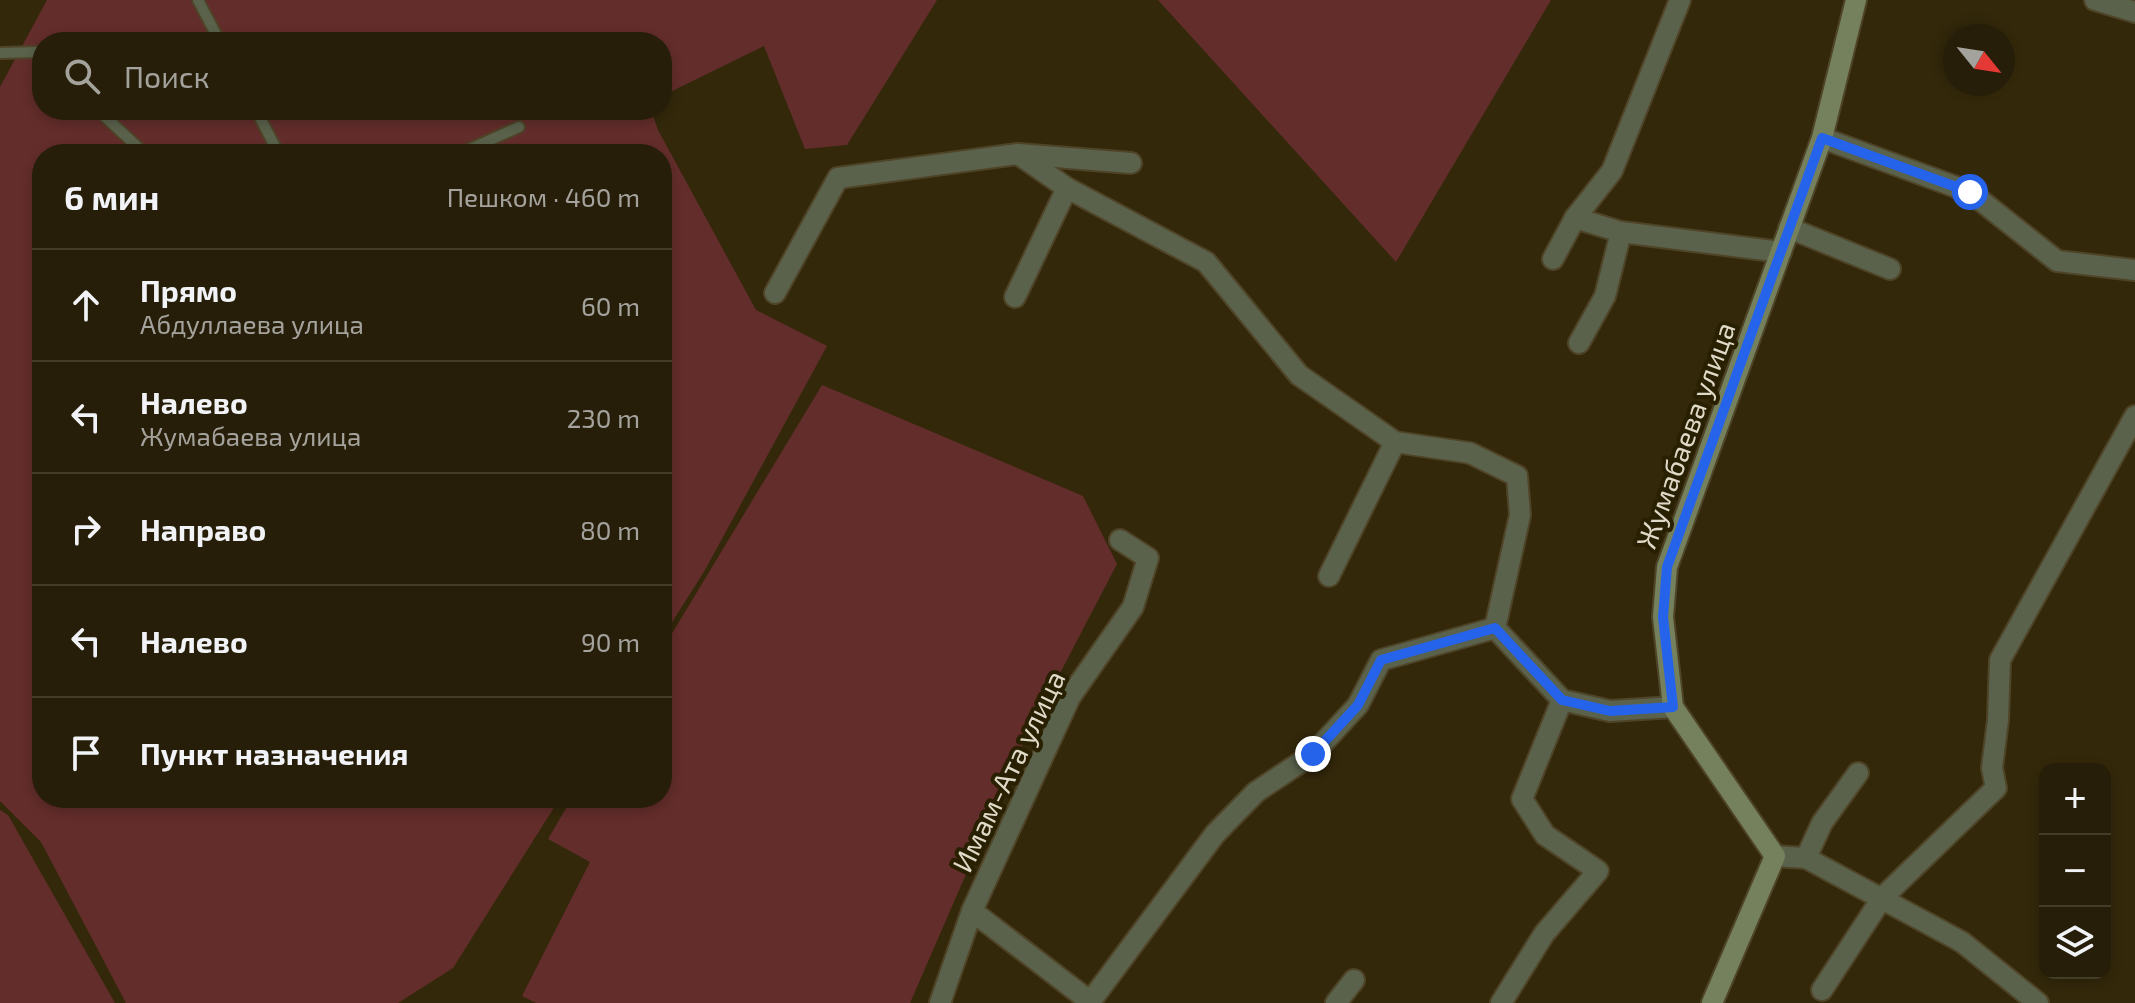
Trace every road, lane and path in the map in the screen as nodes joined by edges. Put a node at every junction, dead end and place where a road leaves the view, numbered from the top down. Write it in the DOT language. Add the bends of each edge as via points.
graph roads {
  1 [pos="198,0"];
  2 [pos="1680,0"];
  3 [pos="1856,0"];
  4 [pos="2095,0"];
  5 [pos="2135,12"];
  6 [pos="215,32"];
  7 [pos="32,52"];
  8 [pos="0,53"];
  9 [pos="109,120"];
  10 [pos="261,120"];
  11 [pos="519,127"];
  12 [pos="1822,138"];
  13 [pos="134,144"];
  14 [pos="274,144"];
  15 [pos="481,144"];
  16 [pos="1018,154"];
  17 [pos="1131,163"];
  18 [pos="1067,188"];
  19 [pos="1575,218"];
  20 [pos="1789,228"];
  21 [pos="1621,232"];
  22 [pos="1781,252"];
  23 [pos="1553,259"];
  24 [pos="1890,269"];
  25 [pos="2135,270"];
  26 [pos="775,293"];
  27 [pos="1015,297"];
  28 [pos="1579,343"];
  29 [pos="2135,416"];
  30 [pos="1395,442"];
  31 [pos="1120,540"];
  32 [pos="1329,576"];
  33 [pos="1495,628"];
  34 [pos="1562,700"];
  35 [pos="1673,707"];
  36 [pos="1858,773"];
  37 [pos="1775,856"];
  38 [pos="1806,858"];
  39 [pos="1882,898"];
  40 [pos="972,911"];
  41 [pos="1354,980"];
  42 [pos="1822,990"];
  43 [pos="1091,1002"];
  44 [pos="940,1003"];
  45 [pos="1336,1003"];
  46 [pos="1501,1003"];
  47 [pos="1712,1003"];
  48 [pos="2038,1003"];
  1 -- 6 [label="lane"];
  2 -- 19 [label="street" via="1612,171"];
  3 -- 12 [label="street, Жумабаева улица"];
  4 -- 5 [label="street"];
  7 -- 8 [label="lane"];
  9 -- 13 [label="lane"];
  10 -- 14 [label="lane"];
  11 -- 15 [label="lane"];
  12 -- 20 [label="street, Жумабаева улица"];
  12 -- 25 [label="street" via="1970,192 2057,261"];
  16 -- 17 [label="street"];
  16 -- 18 [label="street"];
  16 -- 26 [label="street" via="838,178"];
  18 -- 27 [label="street"];
  18 -- 30 [label="street" via="1206,262 1299,375"];
  19 -- 21 [label="street"];
  19 -- 23 [label="street"];
  20 -- 22 [label="street, Жумабаева улица"];
  20 -- 24 [label="street"];
  21 -- 22 [label="street"];
  21 -- 28 [label="street" via="1605,296"];
  22 -- 35 [label="street, Жумабаева улица" via="1667,567 1663,617"];
  29 -- 39 [label="street" via="2000,660 1992,768 1996,788"];
  30 -- 32 [label="street"];
  30 -- 33 [label="street" via="1470,453 1517,476 1520,515"];
  31 -- 40 [label="street, Имам-Ата улица" via="1148,558 1133,607 1070,697"];
  33 -- 34 [label="street"];
  33 -- 43 [label="street" via="1381,660 1358,705 1313,754 1256,792 1215,834"];
  34 -- 35 [label="street" via="1610,711"];
  34 -- 46 [label="street" via="1522,799 1545,835 1598,871 1544,934"];
  35 -- 37 [label="street, Жумабаева улица"];
  36 -- 38 [label="street" via="1822,823"];
  37 -- 38 [label="street"];
  37 -- 47 [label="street"];
  38 -- 39 [label="street"];
  39 -- 42 [label="street"];
  39 -- 48 [label="street" via="1962,942"];
  40 -- 43 [label="street"];
  40 -- 44 [label="street, Имам-Ата улица"];
  41 -- 45 [label="street"];
}
